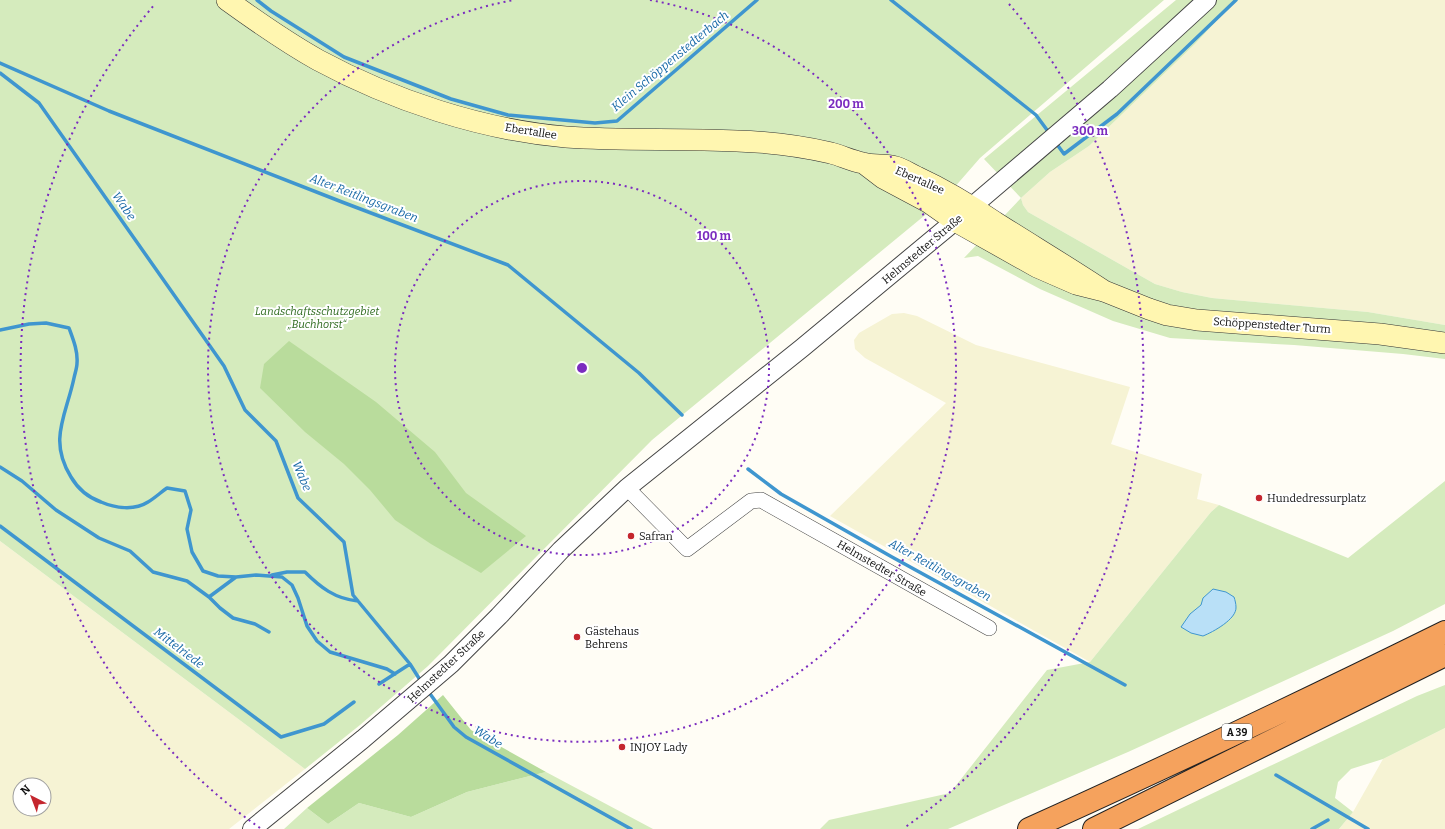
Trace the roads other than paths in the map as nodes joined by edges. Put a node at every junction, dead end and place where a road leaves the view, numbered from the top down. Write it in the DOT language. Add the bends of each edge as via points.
graph roads {
  1 [pos="227,0"];
  2 [pos="1208,0"];
  3 [pos="864,164"];
  4 [pos="972,207"];
  5 [pos="956,221"];
  6 [pos="1104,291"];
  7 [pos="1445,343"];
  8 [pos="627,488"];
  9 [pos="989,628"];
  10 [pos="1445,632"];
  11 [pos="1445,655"];
  12 [pos="1445,662"];
  13 [pos="1393,682"];
  14 [pos="252,829"];
  15 [pos="1029,829"];
  16 [pos="1094,829"];
  1 -- 3 [label="main road, Ebertallee" via="286,41 352,77 380,90 447,113 516,130 564,136 771,144 832,153"];
  2 -- 4 [label="street, Helmstedter Straße" via="1110,89"];
  3 -- 4 [label="main road, Ebertallee" via="896,167 938,186"];
  3 -- 5 [label="main road, Ebertallee"];
  4 -- 5 [label="street, Helmstedter Straße"];
  4 -- 6 [label="main road, Schöppenstedter Turm"];
  5 -- 6 [label="main road, Schöppenstedter Turm" via="1037,267 1076,284"];
  5 -- 8 [label="street, Helmstedter Straße"];
  6 -- 7 [label="main road, Schöppenstedter Turm" via="1168,315 1198,320 1380,334"];
  8 -- 9 [label="street, Helmstedter Straße" via="687,549 751,501 761,500"];
  8 -- 14 [label="street, Helmstedter Straße" via="562,550 451,664"];
  10 -- 15 [label="highway, A 39"];
  11 -- 13 [label="highway, A 39"];
  12 -- 13 [label="highway"];
  13 -- 16 [label="highway, A 39"];
}
